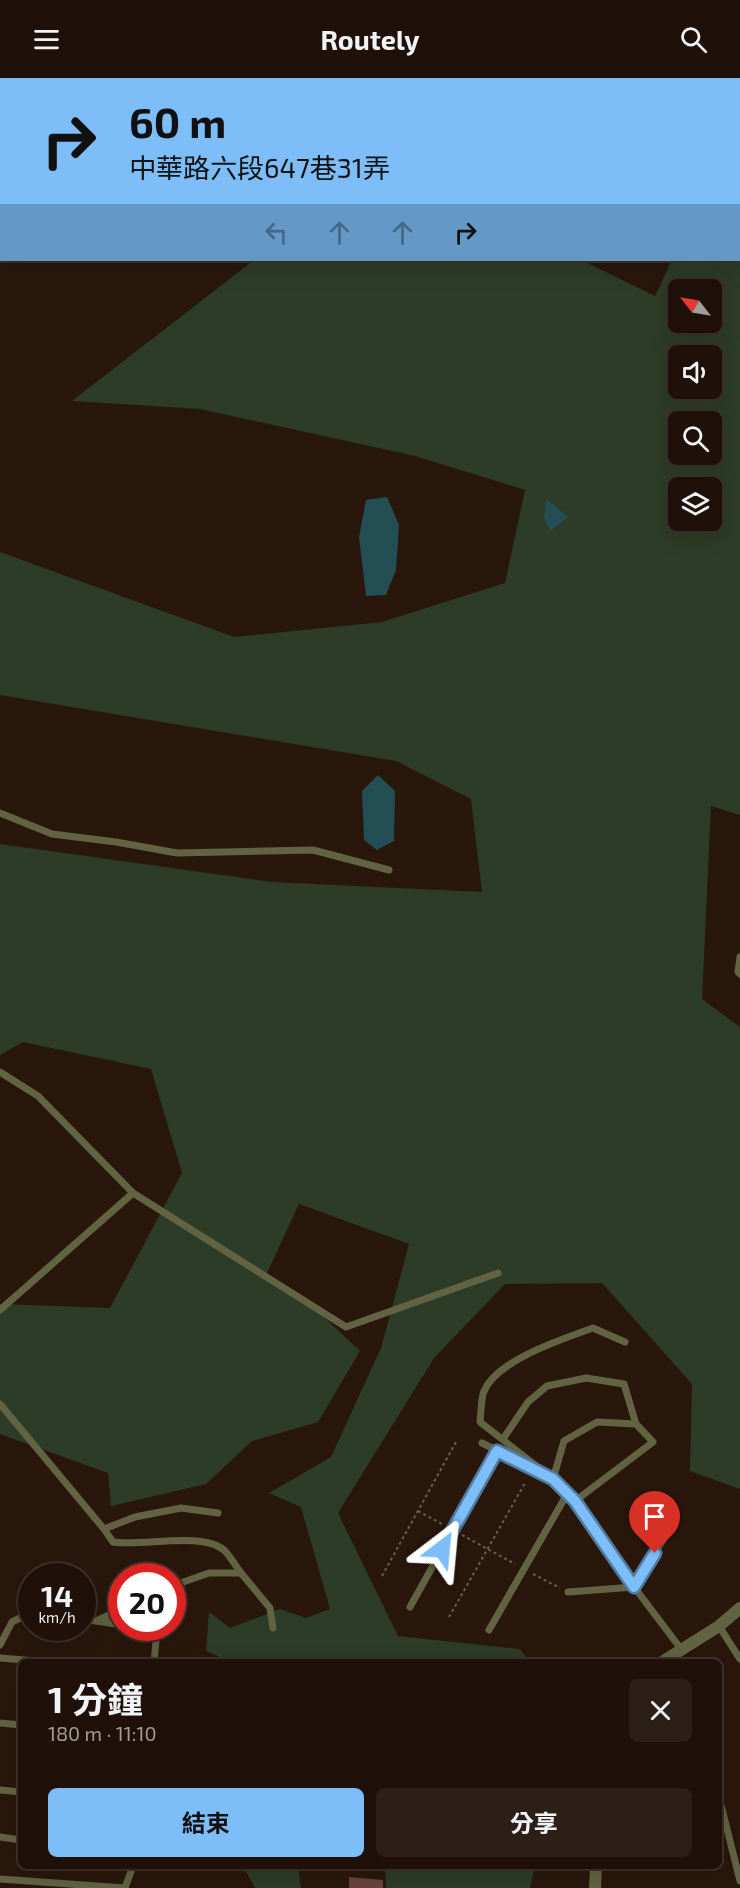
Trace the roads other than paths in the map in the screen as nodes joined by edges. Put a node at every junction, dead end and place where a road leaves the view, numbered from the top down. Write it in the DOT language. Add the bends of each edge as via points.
graph roads {
  1 [pos="0,813"];
  2 [pos="389,870"];
  3 [pos="740,957"];
  4 [pos="740,974"];
  5 [pos="0,1072"];
  6 [pos="133,1193"];
  7 [pos="498,1273"];
  8 [pos="0,1310"];
  9 [pos="625,1342"];
  10 [pos="0,1404"];
  11 [pos="636,1424"];
  12 [pos="503,1439"];
  13 [pos="482,1443"];
  14 [pos="497,1451"];
  15 [pos="553,1479"];
  16 [pos="567,1494"];
  17 [pos="575,1501"];
  18 [pos="218,1513"];
  19 [pos="676,1519"];
  20 [pos="104,1529"];
  21 [pos="241,1573"];
  22 [pos="186,1581"];
  23 [pos="634,1587"];
  24 [pos="568,1592"];
  25 [pos="410,1607"];
  26 [pos="740,1608"];
  27 [pos="108,1615"];
  28 [pos="18,1619"];
  29 [pos="96,1621"];
  30 [pos="108,1623"];
  31 [pos="719,1626"];
  32 [pos="273,1628"];
  33 [pos="489,1630"];
  34 [pos="156,1641"];
  35 [pos="0,1645"];
  36 [pos="681,1649"];
  37 [pos="0,1658"];
  38 [pos="18,1659"];
  39 [pos="154,1659"];
  40 [pos="668,1659"];
  41 [pos="740,1659"];
  42 [pos="0,1723"];
  43 [pos="18,1725"];
  44 [pos="0,1790"];
  45 [pos="18,1792"];
  46 [pos="722,1809"];
  47 [pos="0,1837"];
  48 [pos="18,1840"];
  49 [pos="132,1869"];
  50 [pos="596,1869"];
  51 [pos="0,1879"];
  52 [pos="740,1881"];
  53 [pos="595,1888"];
  1 -- 2 [label="lane" via="52,834 177,853 313,850"];
  3 -- 4 [label="lane"];
  5 -- 6 [label="lane" via="38,1096"];
  6 -- 7 [label="lane" via="346,1327"];
  6 -- 8 [label="lane"];
  9 -- 12 [label="lane" via="593,1328 547,1344 499,1371 483,1393 480,1422"];
  10 -- 20 [label="lane"];
  11 -- 12 [label="lane" via="624,1384 586,1378 547,1386 528,1402"];
  11 -- 15 [label="lane" via="597,1422 564,1441"];
  11 -- 17 [label="lane" via="653,1442"];
  12 -- 15 [label="lane"];
  13 -- 14 [label="lane"];
  14 -- 15 [label="lane"];
  14 -- 25 [label="lane"];
  15 -- 16 [label="lane"];
  16 -- 17 [label="lane"];
  16 -- 33 [label="lane"];
  17 -- 23 [label="lane"];
  18 -- 20 [label="lane" via="181,1508 135,1517"];
  19 -- 23 [label="lane"];
  20 -- 21 [label="lane" via="113,1542 128,1545 170,1540 210,1544 223,1550"];
  21 -- 22 [label="lane" via="209,1573"];
  21 -- 32 [label="lane" via="270,1608"];
  23 -- 24 [label="lane"];
  23 -- 36 [label="lane"];
  26 -- 31 [label="street"];
  27 -- 29 [label="lane"];
  28 -- 35 [label="lane" via="12,1622"];
  29 -- 30 [label="lane"];
  31 -- 36 [label="street"];
  31 -- 41 [label="lane"];
  34 -- 39 [label="lane"];
  36 -- 40 [label="street"];
  37 -- 38 [label="lane"];
  42 -- 43 [label="lane"];
  44 -- 45 [label="lane"];
  46 -- 52 [label="lane"];
  47 -- 48 [label="lane"];
  49 -- 51 [label="lane" via="125,1888"];
  50 -- 53 [label="street"];
}
